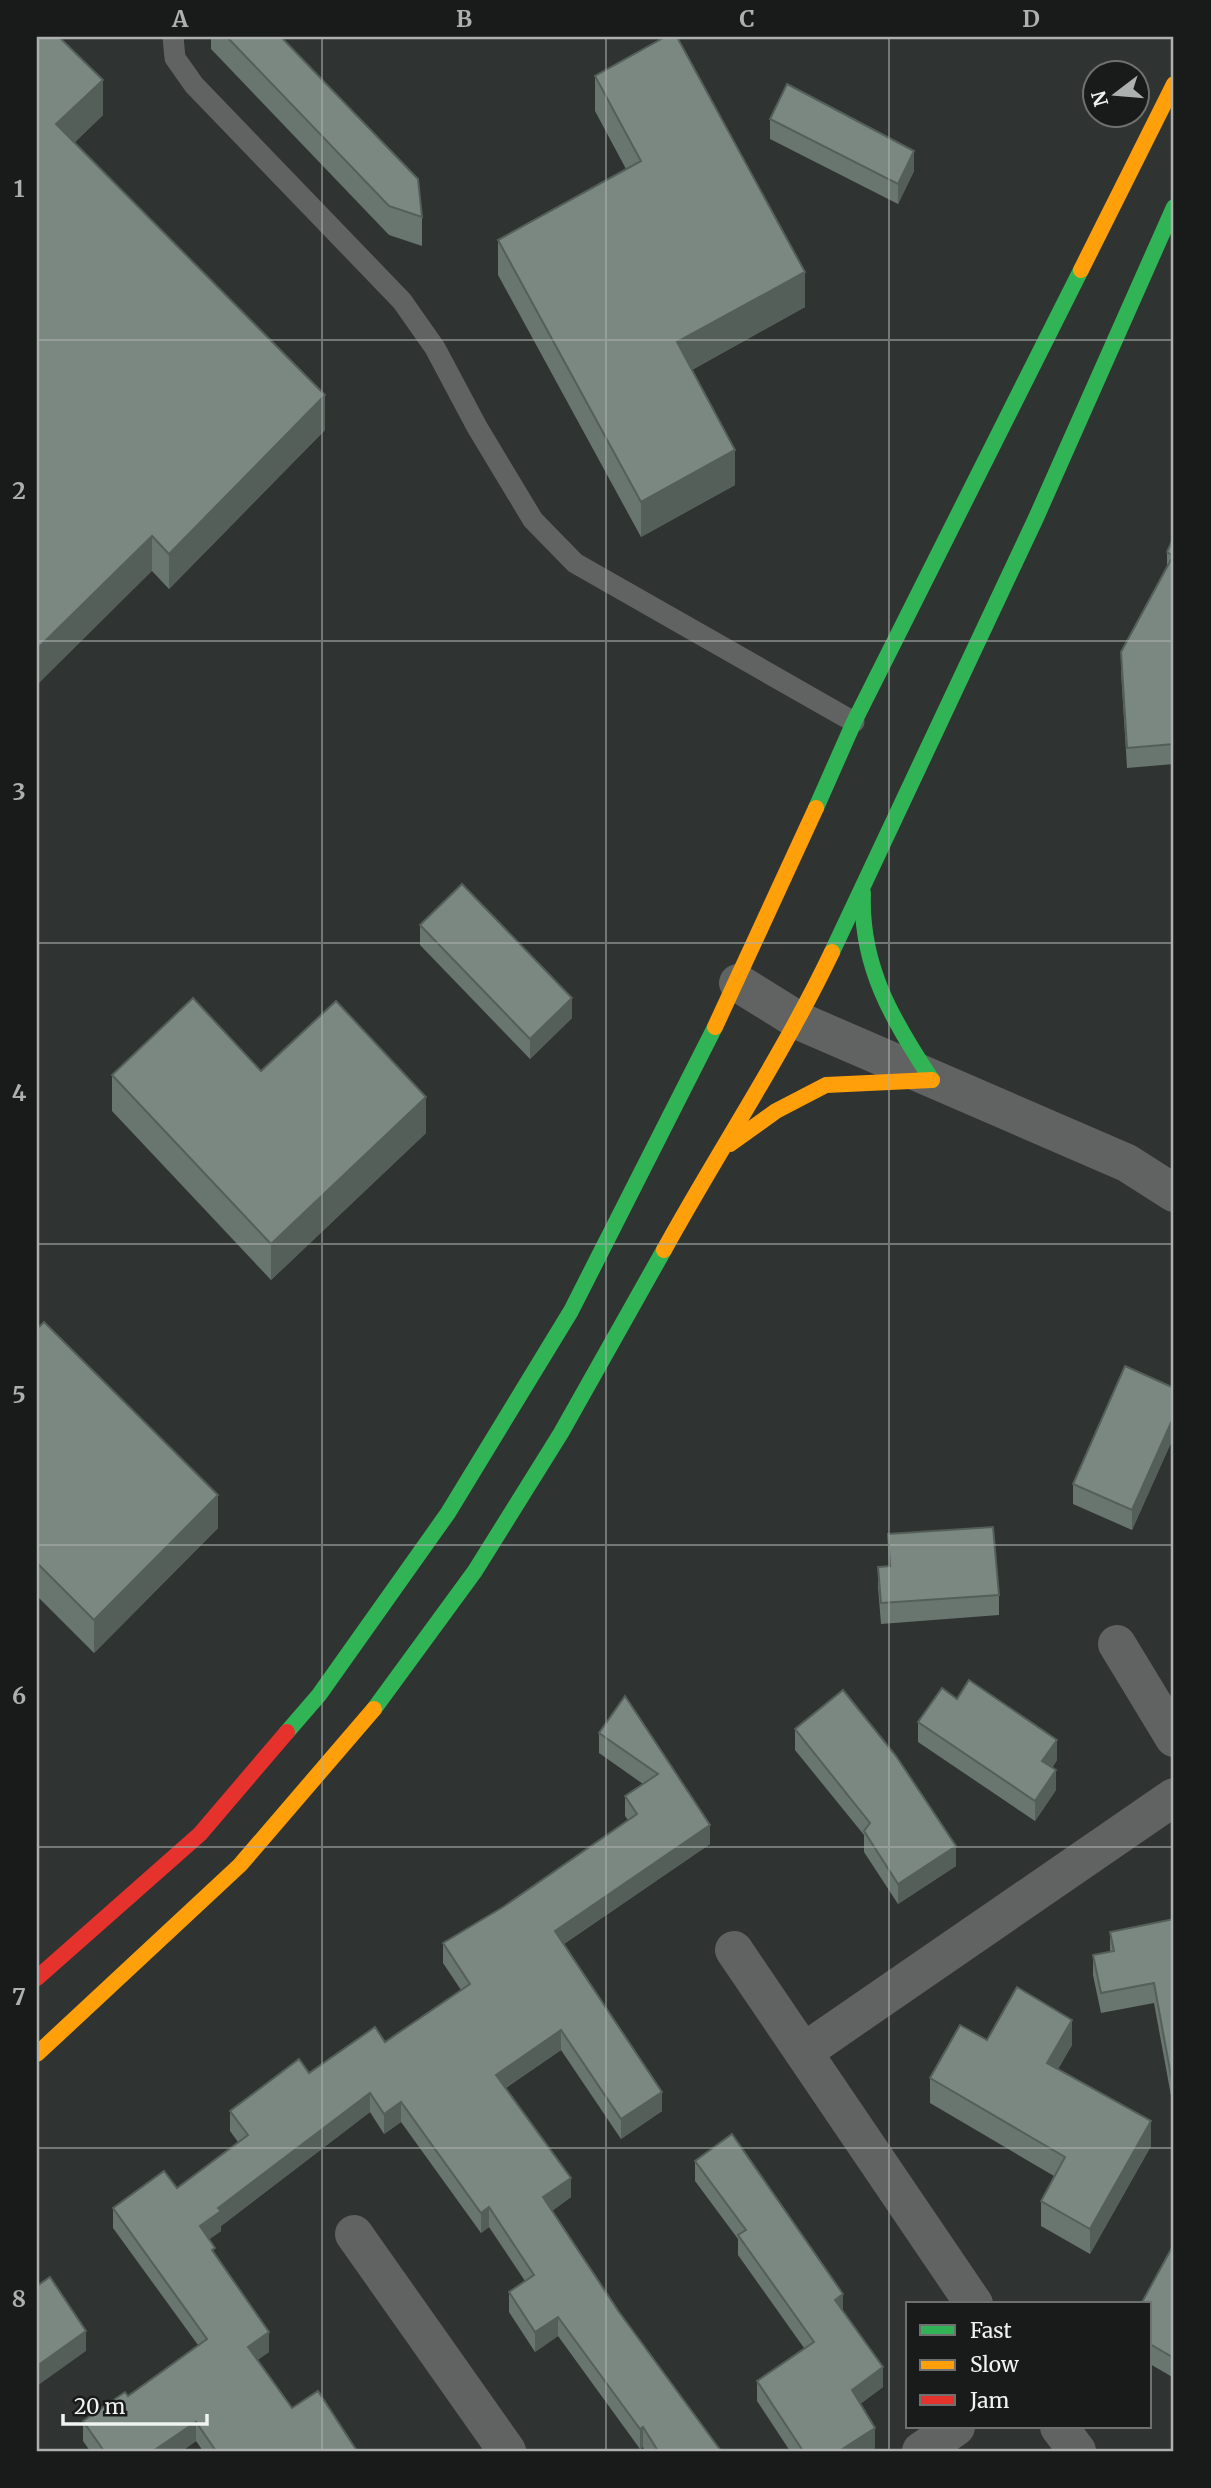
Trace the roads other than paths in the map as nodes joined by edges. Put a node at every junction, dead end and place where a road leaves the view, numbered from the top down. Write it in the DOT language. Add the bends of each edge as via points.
graph roads {
  1 [pos="173,37"];
  2 [pos="1174,84"];
  3 [pos="1174,207"];
  4 [pos="854,722"];
  5 [pos="863,886"];
  6 [pos="738,983"];
  7 [pos="799,1021"];
  8 [pos="932,1080"];
  9 [pos="719,1151"];
  10 [pos="1174,1193"];
  11 [pos="1117,1644"];
  12 [pos="1174,1738"];
  13 [pos="1174,1797"];
  14 [pos="734,1950"];
  15 [pos="37,1978"];
  16 [pos="804,2052"];
  17 [pos="37,2054"];
  18 [pos="354,2234"];
  19 [pos="973,2302"];
  20 [pos="955,2428"];
  21 [pos="1060,2428"];
  22 [pos="507,2451"];
  23 [pos="921,2451"];
  24 [pos="1077,2451"];
  1 -- 4 [label="lane" via="175,58 194,85 402,301 435,348 533,520 575,563"];
  2 -- 4 [label="main road"];
  3 -- 5 [label="main road" via="1036,519"];
  4 -- 6 [label="main road"];
  5 -- 7 [label="main road"];
  5 -- 8 [label="main road" via="860,916 868,967 882,1000"];
  6 -- 7 [label="street"];
  6 -- 15 [label="main road" via="572,1311 448,1513 352,1650 200,1834"];
  7 -- 8 [label="street"];
  7 -- 9 [label="main road"];
  8 -- 9 [label="main road" via="826,1085 776,1111"];
  8 -- 10 [label="street" via="1127,1163"];
  9 -- 17 [label="main road" via="561,1433 475,1571 382,1700 240,1865"];
  11 -- 12 [label="street"];
  13 -- 16 [label="street"];
  14 -- 16 [label="street"];
  16 -- 19 [label="street"];
  18 -- 22 [label="street"];
  20 -- 23 [label="street"];
  21 -- 24 [label="street"];
}
